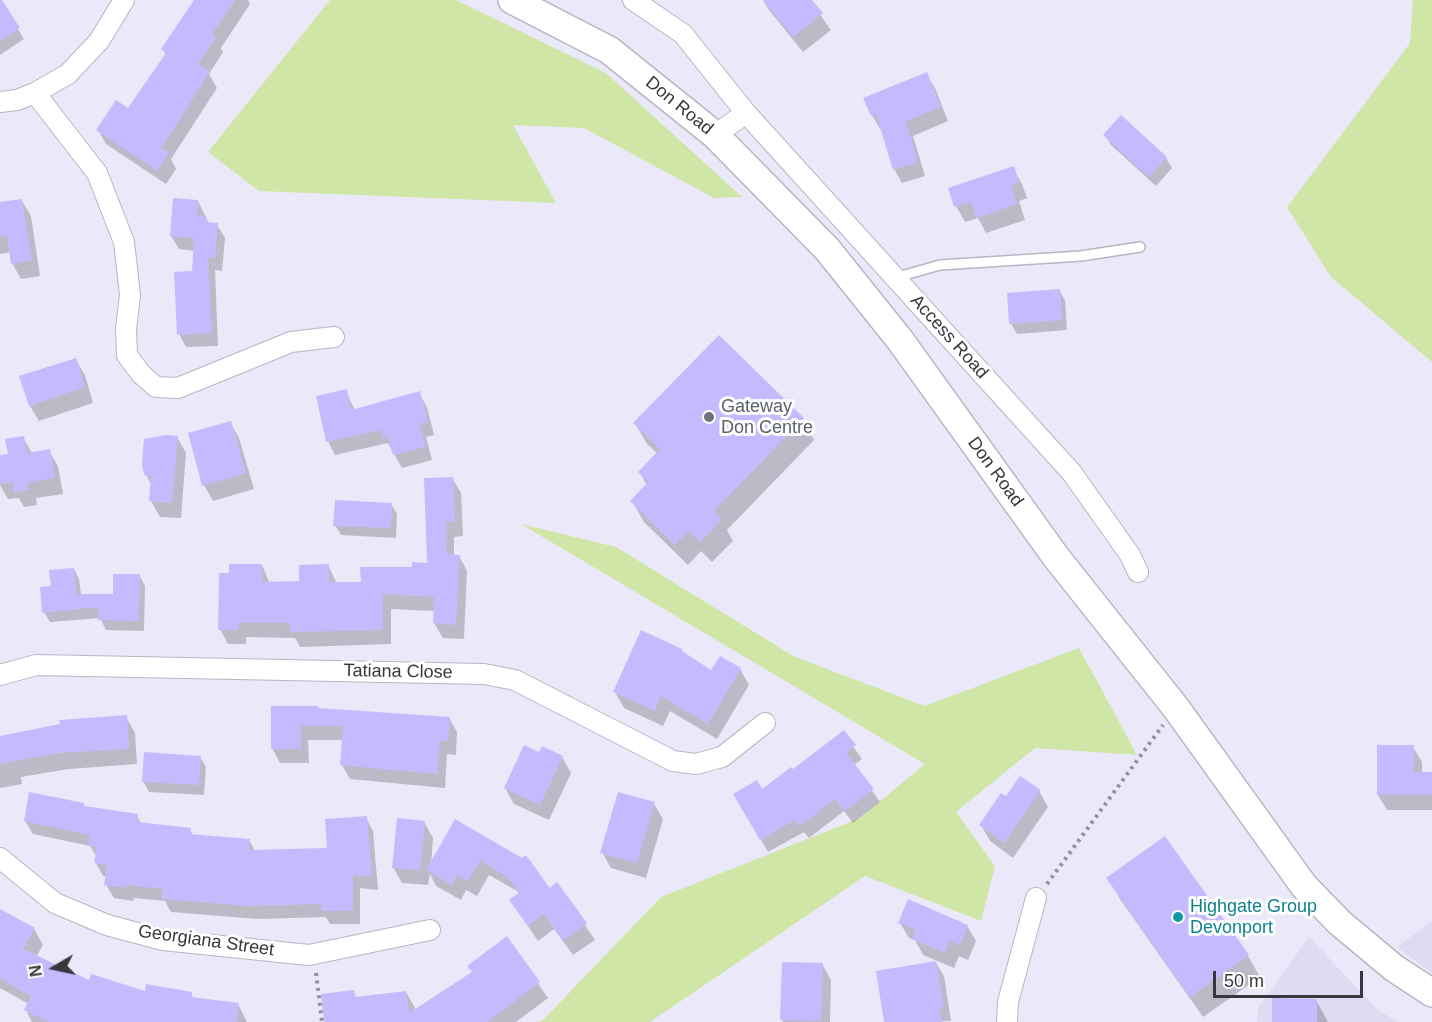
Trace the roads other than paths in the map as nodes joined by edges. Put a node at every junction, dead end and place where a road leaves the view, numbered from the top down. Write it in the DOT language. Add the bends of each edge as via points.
graph roads {
  1 [pos="124,0"];
  2 [pos="512,0"];
  3 [pos="633,0"];
  4 [pos="35,93"];
  5 [pos="0,102"];
  6 [pos="746,113"];
  7 [pos="715,135"];
  8 [pos="1140,247"];
  9 [pos="894,278"];
  10 [pos="334,337"];
  11 [pos="1138,572"];
  12 [pos="0,675"];
  13 [pos="765,723"];
  14 [pos="0,858"];
  15 [pos="1036,898"];
  16 [pos="430,930"];
  17 [pos="1432,993"];
  18 [pos="1007,1022"];
  1 -- 4 [label="street" via="99,41 68,74"];
  2 -- 7 [label="main road, Don Road" via="609,50"];
  3 -- 6 [label="street, Access Road" via="683,34"];
  4 -- 5 [label="street"];
  4 -- 10 [label="street" via="97,173 124,242 130,296 127,355 156,387 178,388 291,342"];
  6 -- 7 [label="street"];
  6 -- 9 [label="street, Access Road"];
  7 -- 17 [label="main road, Don Road" via="827,249 900,340 1056,557 1176,708 1304,886 1340,923 1394,968"];
  8 -- 9 [label="lane" via="1092,255 940,265"];
  9 -- 11 [label="street, Access Road" via="1072,473"];
  12 -- 13 [label="street, Tatiana Close" via="36,665 484,674 515,680 673,762 696,764 722,757"];
  14 -- 16 [label="street, Georgiana Street" via="55,903 107,926 163,940 314,954"];
  15 -- 18 [label="street" via="1008,1002"];
}
